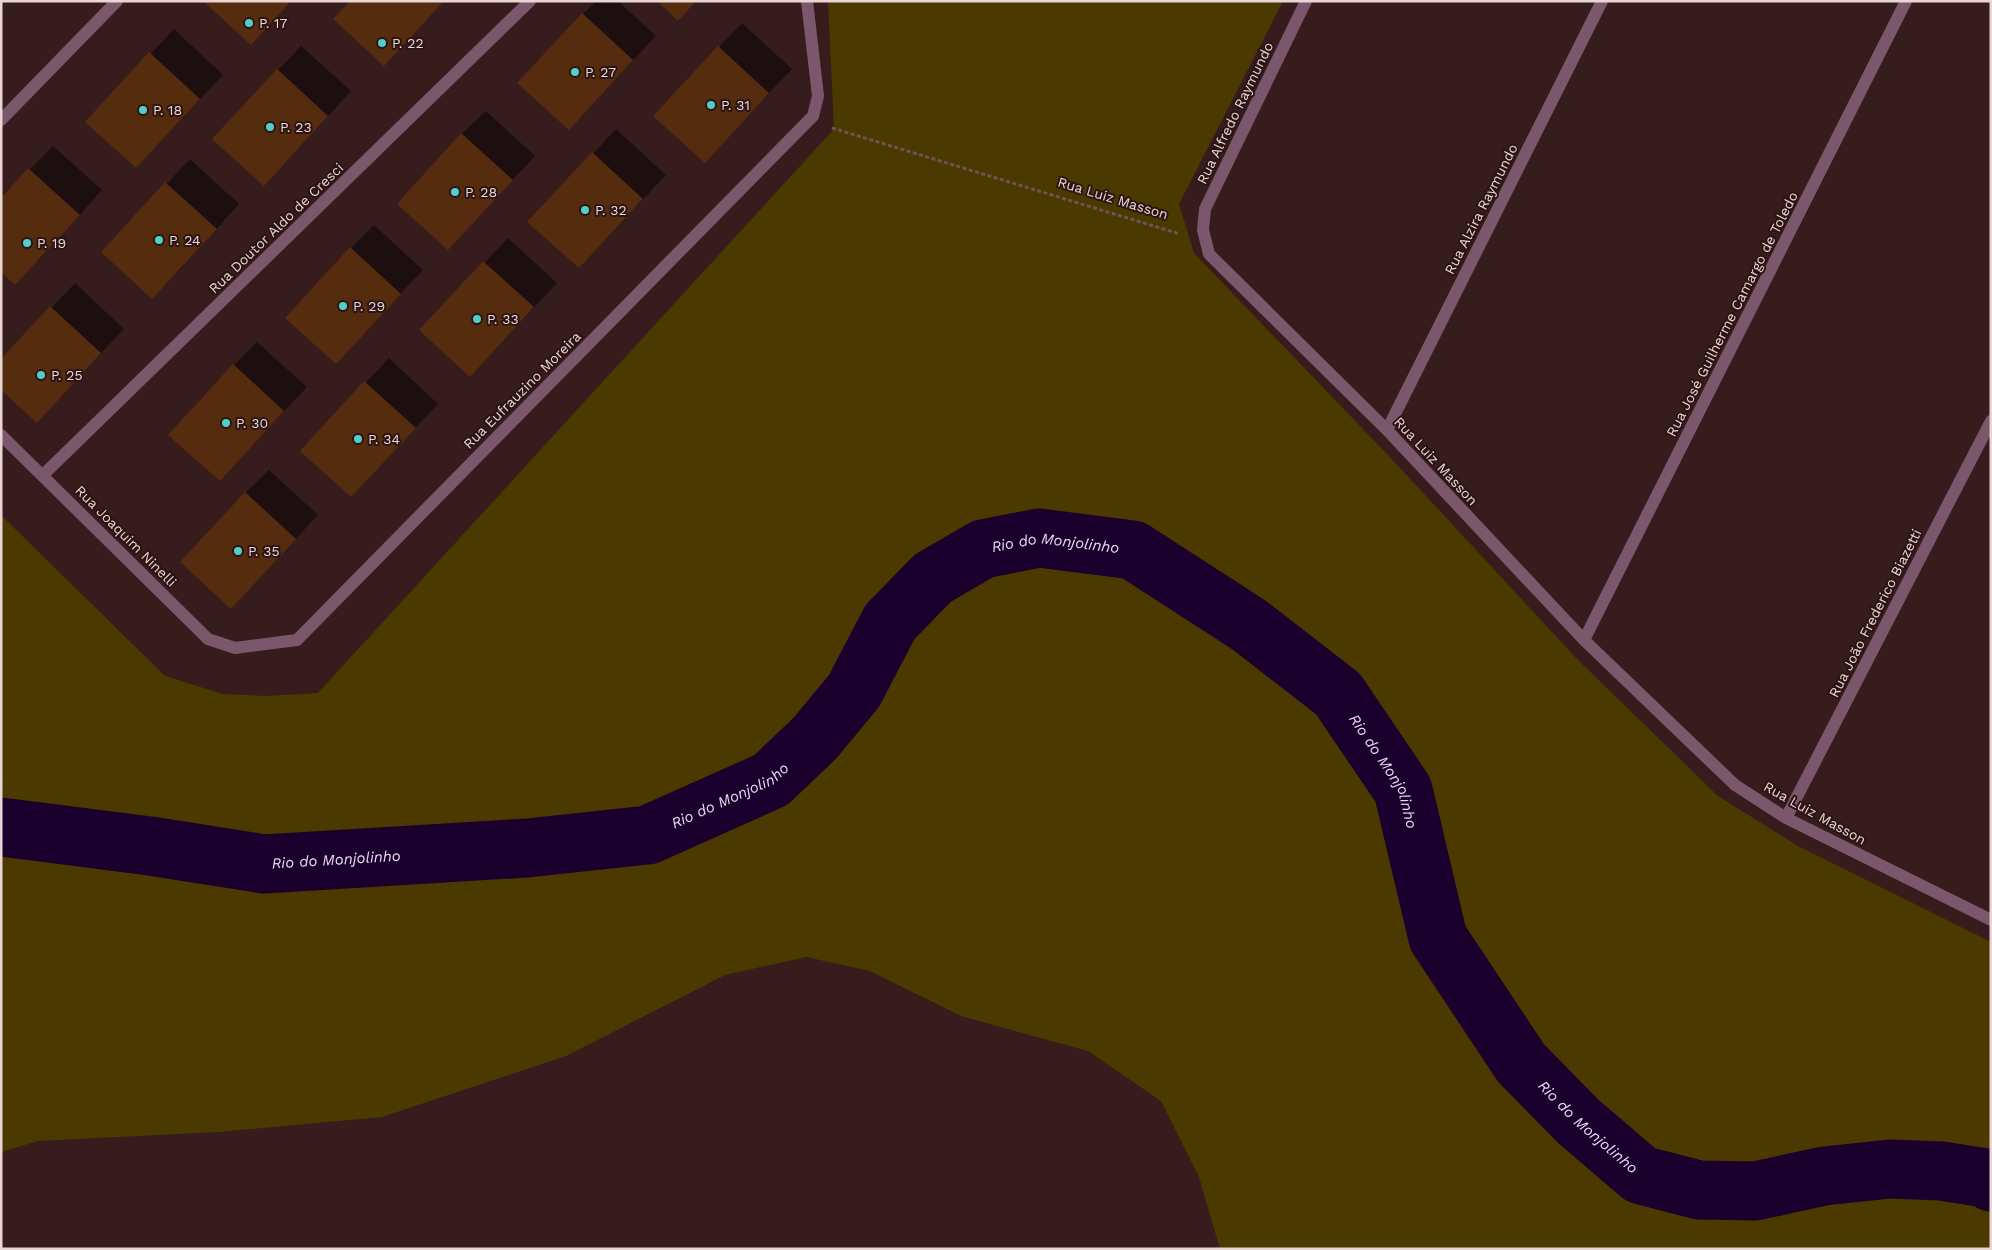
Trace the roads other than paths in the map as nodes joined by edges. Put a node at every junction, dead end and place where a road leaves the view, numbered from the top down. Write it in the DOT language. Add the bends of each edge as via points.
graph roads {
  1 [pos="116,1"];
  2 [pos="530,1"];
  3 [pos="807,1"];
  4 [pos="1306,1"];
  5 [pos="1602,1"];
  6 [pos="1906,1"];
  7 [pos="1,120"];
  8 [pos="1204,241"];
  9 [pos="1991,422"];
  10 [pos="1387,430"];
  11 [pos="1,435"];
  12 [pos="43,475"];
  13 [pos="1584,640"];
  14 [pos="235,648"];
  15 [pos="1786,818"];
  16 [pos="1991,920"];
  1 -- 7 [label="street"];
  2 -- 12 [label="street, Rua Doutor Aldo de Cresci"];
  3 -- 14 [label="street, Rua Eufrauzino Moreira" via="818,96 813,116 296,640"];
  4 -- 8 [label="street, Rua Alfredo Raymundo" via="1205,209"];
  5 -- 10 [label="street, Rua Alzira Raymundo"];
  6 -- 13 [label="street, Rua José Guilherme Camargo de Toledo"];
  8 -- 10 [label="street, Rua Luiz Masson" via="1209,254"];
  9 -- 15 [label="street, Rua João Frederico Biazetti"];
  10 -- 13 [label="street, Rua Luiz Masson"];
  11 -- 12 [label="street, Rua Joaquim Ninelli"];
  12 -- 14 [label="street, Rua Joaquim Ninelli" via="208,639"];
  13 -- 15 [label="street, Rua Luiz Masson" via="1735,785"];
  15 -- 16 [label="street, Rua Luiz Masson"];
}
